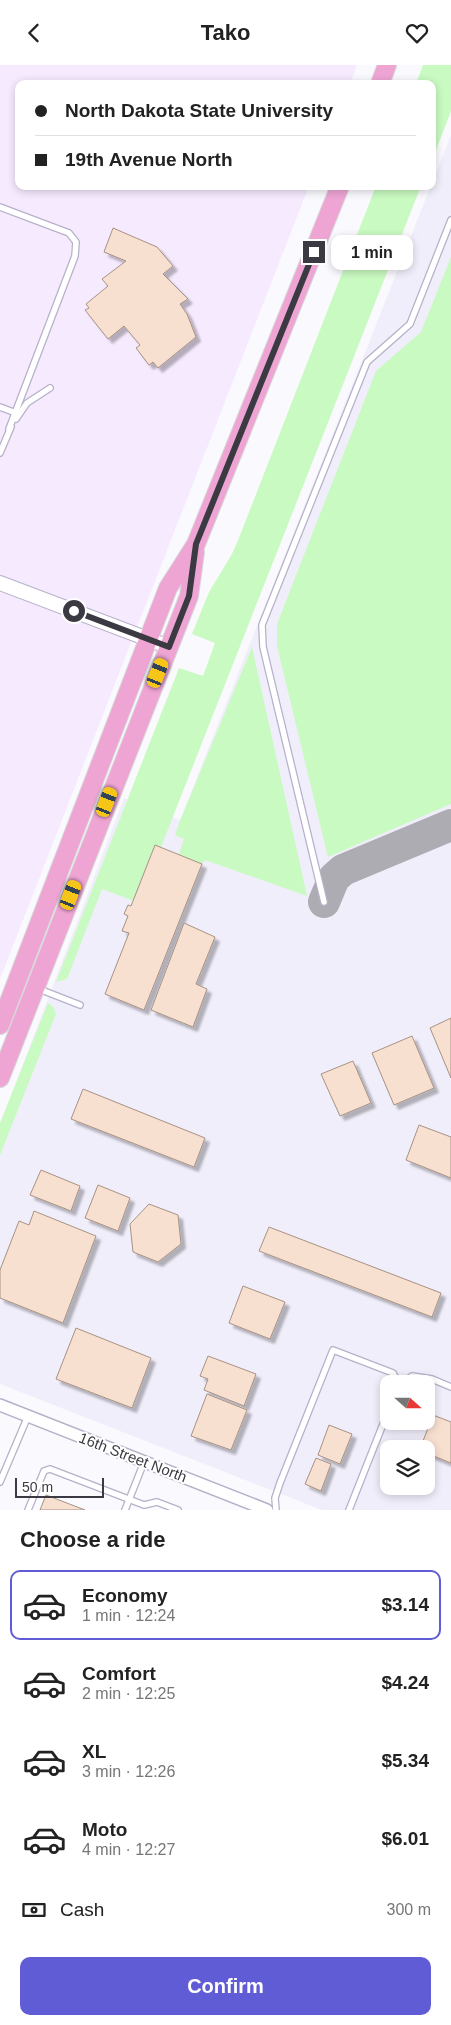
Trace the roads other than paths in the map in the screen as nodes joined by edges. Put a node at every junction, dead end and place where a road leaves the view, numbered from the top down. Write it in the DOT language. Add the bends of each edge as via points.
graph roads {
  1 [pos="387,65"];
  2 [pos="381,80"];
  3 [pos="338,190"];
  4 [pos="0,207"];
  5 [pos="451,221"];
  6 [pos="50,388"];
  7 [pos="0,407"];
  8 [pos="16,413"];
  9 [pos="9,429"];
  10 [pos="0,453"];
  11 [pos="196,544"];
  12 [pos="0,583"];
  13 [pos="150,640"];
  14 [pos="169,647"];
  15 [pos="324,902"];
  16 [pos="34,987"];
  17 [pos="80,1005"];
  18 [pos="0,1025"];
  19 [pos="0,1078"];
  20 [pos="394,1375"];
  21 [pos="435,1380"];
  22 [pos="451,1387"];
  23 [pos="0,1405"];
  24 [pos="28,1416"];
  25 [pos="381,1430"];
  26 [pos="144,1462"];
  27 [pos="0,1482"];
  28 [pos="129,1499"];
  29 [pos="145,1507"];
  30 [pos="28,1510"];
  31 [pos="125,1510"];
  32 [pos="178,1510"];
  33 [pos="267,1510"];
  34 [pos="276,1510"];
  35 [pos="349,1510"];
  1 -- 2 [label="main road"];
  3 -- 11 [label="main road"];
  4 -- 8 [label="lane" via="69,233 76,242 75,256"];
  5 -- 15 [label="lane" via="410,324 367,362 262,625 263,647"];
  6 -- 9 [label="lane" via="27,403"];
  7 -- 8 [label="lane"];
  8 -- 9 [label="lane"];
  9 -- 10 [label="lane"];
  11 -- 13 [label="main road" via="168,588"];
  11 -- 14 [label="main road" via="189,596"];
  12 -- 13 [label="street"];
  13 -- 14 [label="street"];
  13 -- 18 [label="main road"];
  14 -- 16 [label="main road"];
  16 -- 17 [label="lane"];
  16 -- 19 [label="main road"];
  20 -- 34 [label="lane" via="332,1349 280,1483 275,1498"];
  21 -- 22 [label="lane"];
  23 -- 24 [label="street, 16th Street North"];
  24 -- 26 [label="street, 16th Street North"];
  24 -- 27 [label="lane"];
  25 -- 35 [label="lane"];
  26 -- 28 [label="lane"];
  26 -- 33 [label="street, 16th Street North"];
  28 -- 29 [label="lane"];
  28 -- 30 [label="lane" via="50,1469 44,1471"];
  28 -- 31 [label="lane"];
  29 -- 32 [label="lane" via="157,1502"];
}
